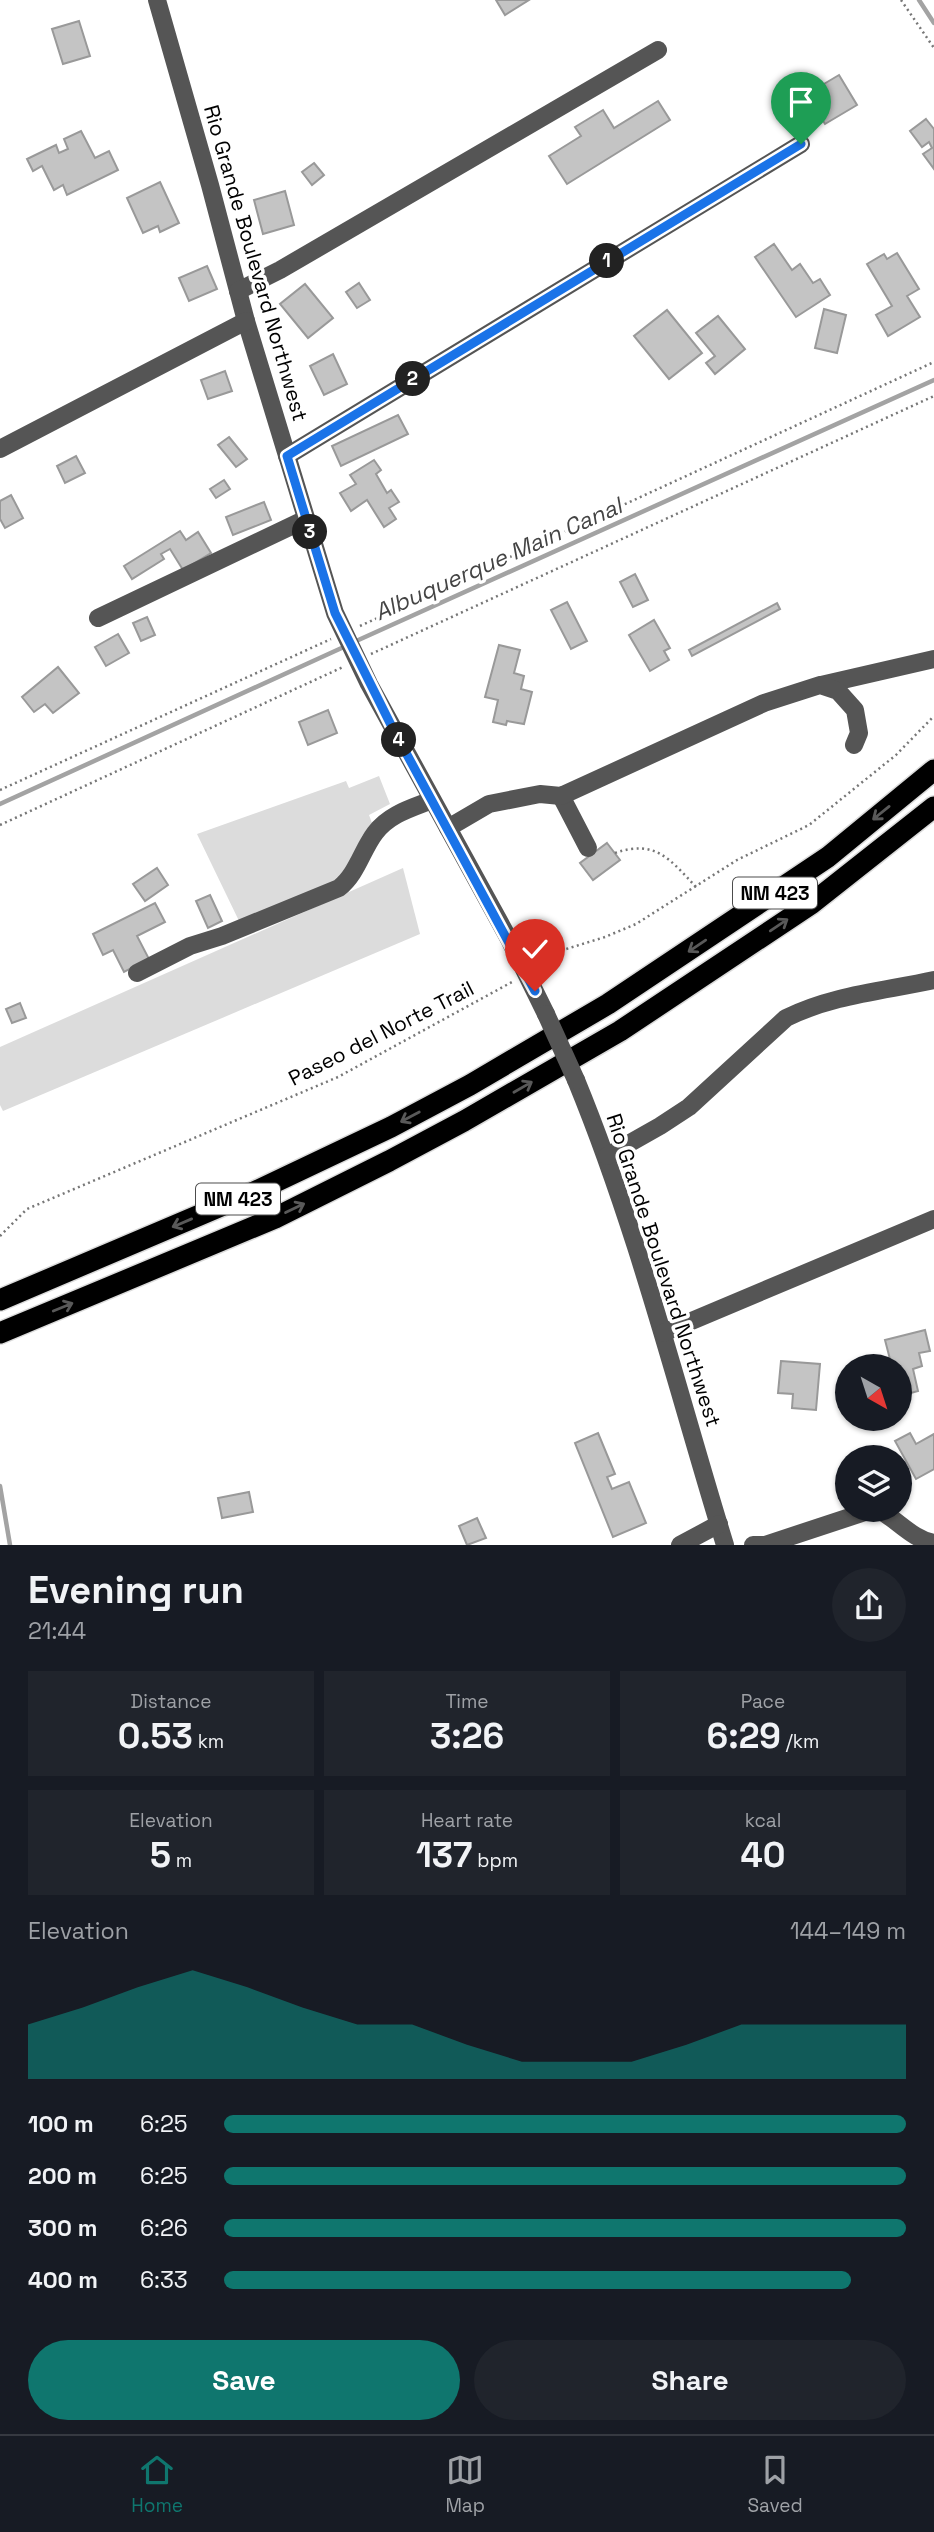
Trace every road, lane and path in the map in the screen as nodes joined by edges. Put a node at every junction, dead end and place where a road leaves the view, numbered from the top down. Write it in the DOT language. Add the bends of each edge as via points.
graph roads {
  1 [pos="157,0"];
  2 [pos="901,0"];
  3 [pos="934,48"];
  4 [pos="658,50"];
  5 [pos="801,144"];
  6 [pos="238,291"];
  7 [pos="246,321"];
  8 [pos="934,362"];
  9 [pos="934,396"];
  10 [pos="0,449"];
  11 [pos="287,456"];
  12 [pos="306,519"];
  13 [pos="98,618"];
  14 [pos="351,646"];
  15 [pos="934,659"];
  16 [pos="820,685"];
  17 [pos="934,716"];
  18 [pos="854,744"];
  19 [pos="934,770"];
  20 [pos="0,790"];
  21 [pos="561,796"];
  22 [pos="432,800"];
  23 [pos="934,807"];
  24 [pos="0,825"];
  25 [pos="448,828"];
  26 [pos="588,848"];
  27 [pos="615,853"];
  28 [pos="696,887"];
  29 [pos="136,973"];
  30 [pos="526,973"];
  31 [pos="934,980"];
  32 [pos="607,1156"];
  33 [pos="932,1225"];
  34 [pos="0,1236"];
  35 [pos="0,1300"];
  36 [pos="0,1333"];
  37 [pos="663,1333"];
  38 [pos="835,1522"];
  39 [pos="899,1522"];
  40 [pos="719,1524"];
  41 [pos="934,1544"];
  42 [pos="680,1545"];
  43 [pos="725,1545"];
  44 [pos="753,1545"];
  1 -- 6 [label="street, Rio Grande Boulevard Northwest"];
  2 -- 3 [label="path"];
  4 -- 6 [label="street"];
  5 -- 11 [label="street"];
  6 -- 7 [label="street, Rio Grande Boulevard Northwest"];
  7 -- 10 [label="street"];
  7 -- 11 [label="street, Rio Grande Boulevard Northwest"];
  8 -- 14 [label="path"];
  9 -- 14 [label="path"];
  11 -- 12 [label="street, Rio Grande Boulevard Northwest"];
  12 -- 13 [label="street"];
  12 -- 14 [label="street, Rio Grande Boulevard Northwest" via="335,613"];
  14 -- 20 [label="path"];
  14 -- 22 [label="street, Rio Grande Boulevard Northwest"];
  14 -- 24 [label="path"];
  15 -- 16 [label="street"];
  16 -- 18 [label="street" via="838,691 855,710 859,733"];
  16 -- 21 [label="street" via="764,703"];
  17 -- 28 [label="path, Paseo del Norte Trail" via="896,755 809,825 737,860"];
  19 -- 35 [label="highway, NM 423, one-way" via="806,872 608,1004 470,1085 254,1192"];
  21 -- 25 [label="street" via="540,794 489,804"];
  21 -- 26 [label="street"];
  22 -- 25 [label="street, Rio Grande Boulevard Northwest"];
  22 -- 29 [label="street" via="382,825 340,888 190,946"];
  36 -- 23 [label="highway, NM 423, one-way" via="275,1217 464,1121 620,1031 788,919"];
  25 -- 30 [label="street, Rio Grande Boulevard Northwest"];
  27 -- 28 [label="path" via="632,847 662,853"];
  28 -- 30 [label="path, Paseo del Norte Trail" via="636,924 563,950"];
  30 -- 32 [label="street, Rio Grande Boulevard Northwest, bridge"];
  30 -- 34 [label="path, Paseo del Norte Trail" via="338,1077 27,1209"];
  31 -- 32 [label="street" via="841,998 786,1018 689,1107"];
  32 -- 37 [label="street, Rio Grande Boulevard Northwest"];
  33 -- 37 [label="street"];
  37 -- 40 [label="street, Rio Grande Boulevard Northwest"];
  38 -- 44 [label="street"];
  39 -- 41 [label="street" via="919,1541"];
  40 -- 42 [label="street"];
  40 -- 43 [label="street, Rio Grande Boulevard Northwest"];
}
